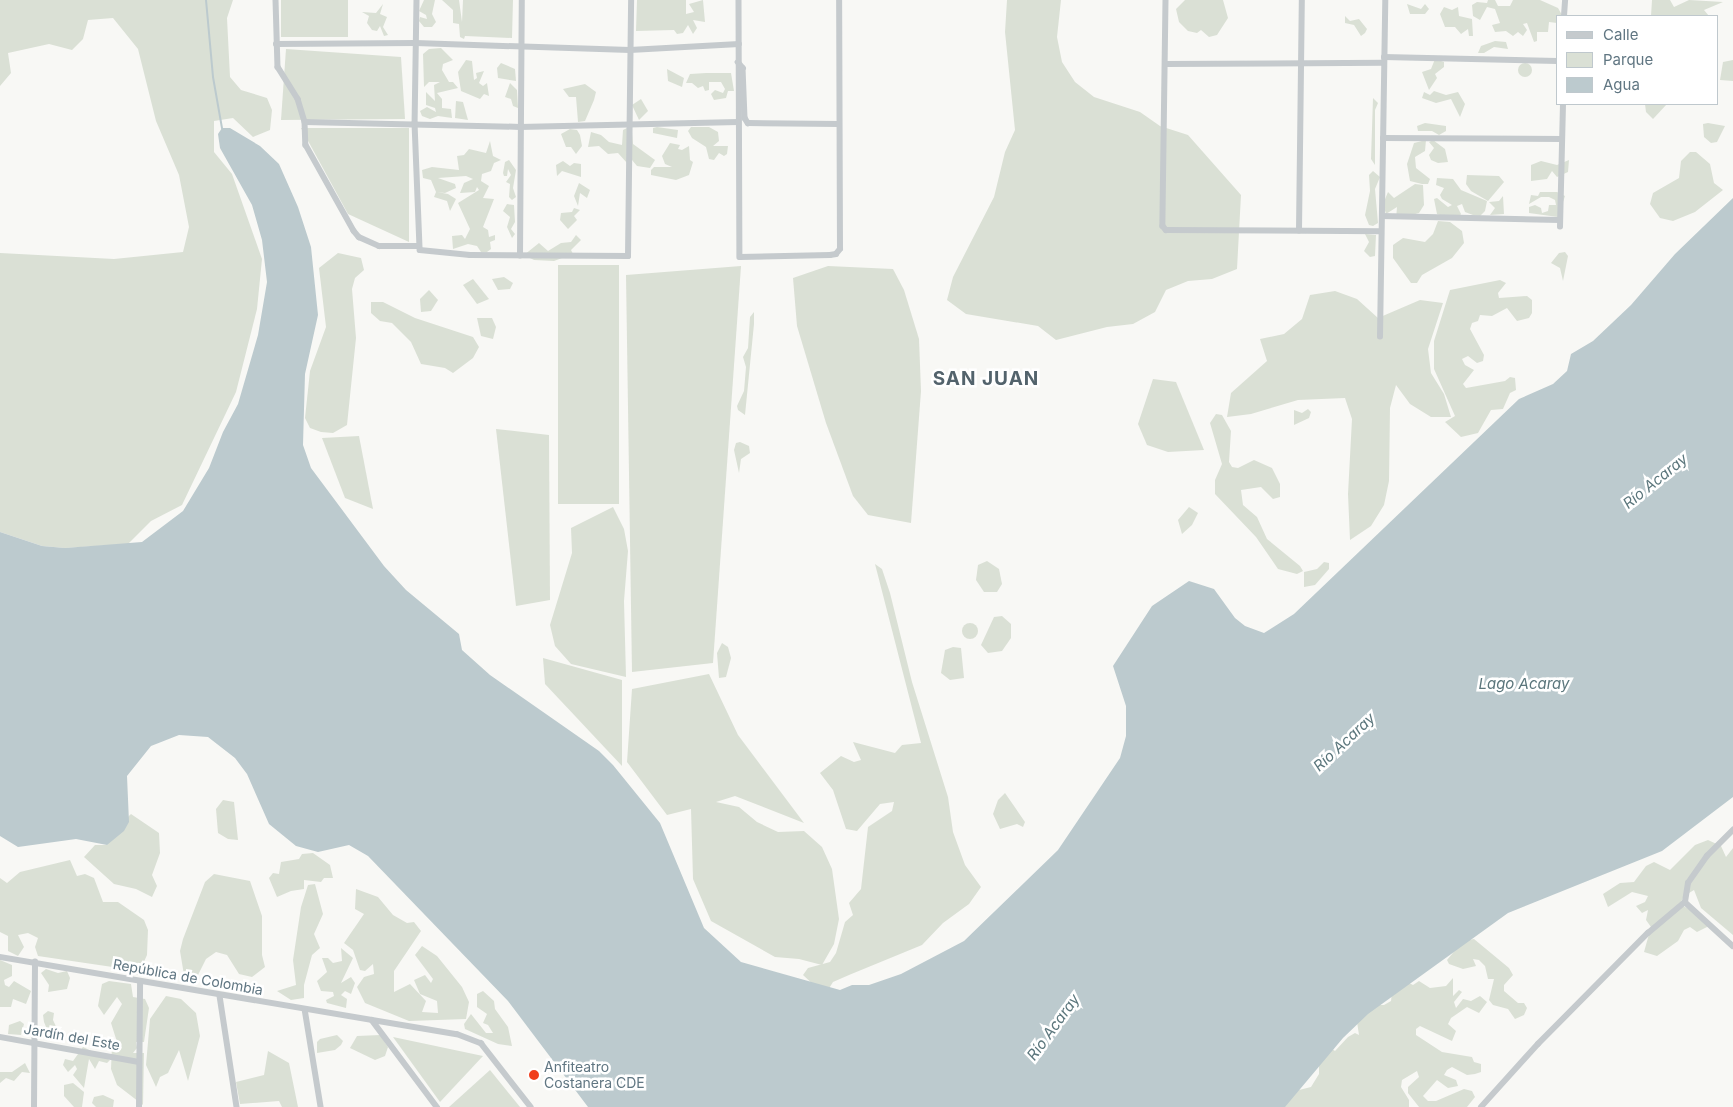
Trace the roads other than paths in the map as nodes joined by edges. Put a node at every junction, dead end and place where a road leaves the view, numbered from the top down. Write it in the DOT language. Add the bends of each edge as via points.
graph roads {
  1 [pos="276,0"];
  2 [pos="417,0"];
  3 [pos="522,0"];
  4 [pos="631,0"];
  5 [pos="739,0"];
  6 [pos="839,0"];
  7 [pos="1166,0"];
  8 [pos="1302,0"];
  9 [pos="1385,0"];
  10 [pos="1565,0"];
  11 [pos="1564,15"];
  12 [pos="416,43"];
  13 [pos="276,44"];
  14 [pos="739,44"];
  15 [pos="520,46"];
  16 [pos="630,50"];
  17 [pos="1384,60"];
  18 [pos="1556,61"];
  19 [pos="738,62"];
  20 [pos="1301,63"];
  21 [pos="1165,64"];
  22 [pos="1563,105"];
  23 [pos="305,122"];
  24 [pos="738,122"];
  25 [pos="416,123"];
  26 [pos="839,124"];
  27 [pos="629,126"];
  28 [pos="520,127"];
  29 [pos="1383,138"];
  30 [pos="1562,139"];
  31 [pos="1382,216"];
  32 [pos="1560,220"];
  33 [pos="1560,227"];
  34 [pos="1299,231"];
  35 [pos="1381,231"];
  36 [pos="418,246"];
  37 [pos="520,256"];
  38 [pos="1380,337"];
  39 [pos="1733,830"];
  40 [pos="1685,902"];
  41 [pos="1733,946"];
  42 [pos="0,956"];
  43 [pos="35,962"];
  44 [pos="140,982"];
  45 [pos="220,996"];
  46 [pos="304,1008"];
  47 [pos="372,1020"];
  48 [pos="0,1037"];
  49 [pos="34,1043"];
  50 [pos="139,1062"];
  51 [pos="34,1107"];
  52 [pos="139,1107"];
  53 [pos="237,1107"];
  54 [pos="321,1107"];
  55 [pos="437,1107"];
  56 [pos="531,1107"];
  57 [pos="1481,1107"];
  1 -- 13 [label="street"];
  2 -- 12 [label="street"];
  3 -- 15 [label="street"];
  4 -- 16 [label="street"];
  5 -- 14 [label="street"];
  6 -- 26 [label="street"];
  7 -- 21 [label="street"];
  8 -- 20 [label="street"];
  9 -- 17 [label="street"];
  10 -- 11 [label="street"];
  12 -- 13 [label="street"];
  12 -- 15 [label="street"];
  12 -- 25 [label="street"];
  13 -- 23 [label="street" via="278,67 298,99"];
  14 -- 16 [label="street"];
  14 -- 19 [label="street"];
  15 -- 16 [label="street"];
  15 -- 28 [label="street"];
  16 -- 27 [label="street"];
  17 -- 18 [label="street"];
  17 -- 20 [label="street"];
  17 -- 29 [label="street"];
  19 -- 24 [label="street"];
  19 -- 26 [label="street" via="742,68 748,123"];
  20 -- 21 [label="street"];
  20 -- 34 [label="street"];
  21 -- 34 [label="street" via="1163,226 1166,230"];
  22 -- 30 [label="street"];
  23 -- 25 [label="street"];
  23 -- 36 [label="street" via="306,145 359,237 379,246"];
  24 -- 26 [label="street" via="740,256 836,254 840,248"];
  24 -- 27 [label="street"];
  25 -- 28 [label="street"];
  25 -- 36 [label="street"];
  27 -- 28 [label="street"];
  27 -- 37 [label="street" via="628,256"];
  28 -- 37 [label="street"];
  29 -- 30 [label="street"];
  29 -- 31 [label="street"];
  30 -- 32 [label="street"];
  31 -- 32 [label="street"];
  31 -- 35 [label="street"];
  32 -- 33 [label="street"];
  34 -- 35 [label="street"];
  35 -- 38 [label="street"];
  36 -- 37 [label="street" via="425,252"];
  39 -- 40 [label="street" via="1707,856 1688,883"];
  40 -- 41 [label="street"];
  40 -- 57 [label="street" via="1648,932"];
  42 -- 43 [label="street, República de Colombia"];
  43 -- 44 [label="street, República de Colombia"];
  43 -- 49 [label="street"];
  44 -- 45 [label="street, República de Colombia"];
  44 -- 50 [label="street"];
  45 -- 46 [label="street, República de Colombia"];
  45 -- 53 [label="street"];
  46 -- 47 [label="street, República de Colombia"];
  46 -- 54 [label="street"];
  47 -- 55 [label="street"];
  47 -- 56 [label="street, República de Colombia" via="457,1034 481,1043"];
  48 -- 49 [label="street, Jardín del Este"];
  49 -- 50 [label="street, Jardín del Este"];
  49 -- 51 [label="street"];
  50 -- 52 [label="street"];
}
